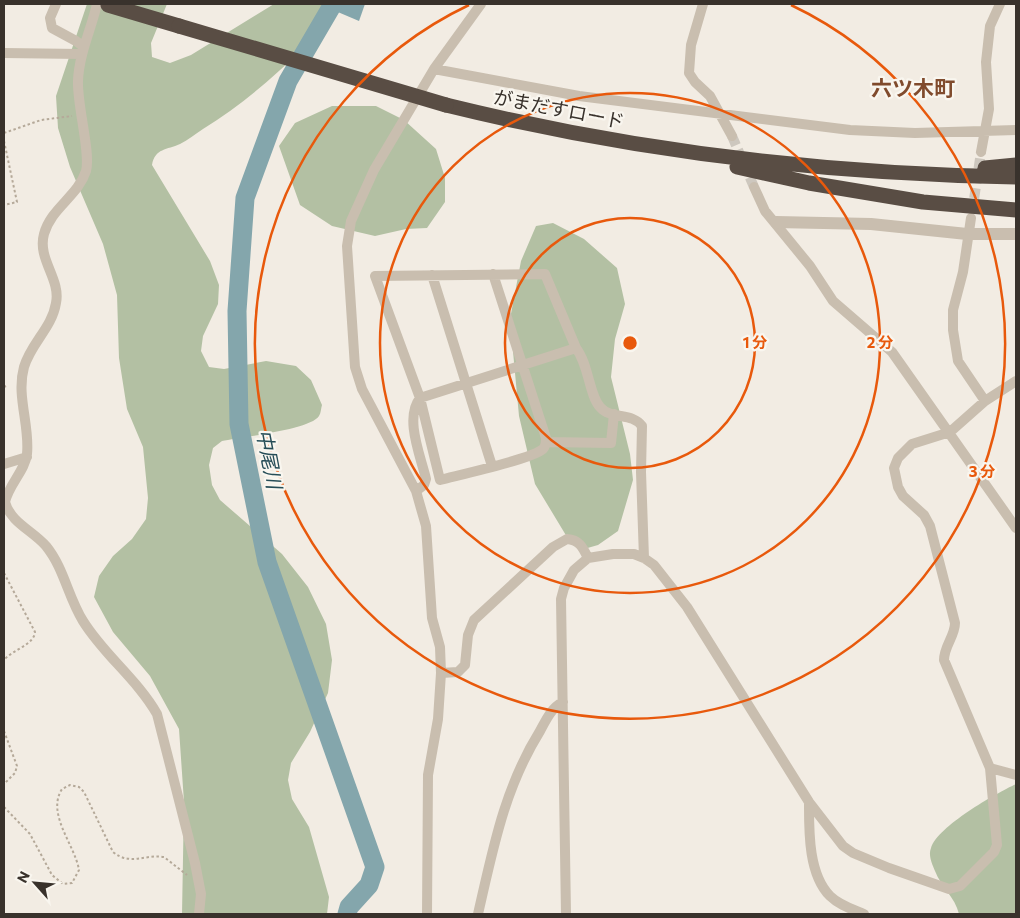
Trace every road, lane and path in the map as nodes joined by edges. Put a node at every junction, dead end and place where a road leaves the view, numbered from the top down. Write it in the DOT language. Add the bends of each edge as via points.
graph roads {
  1 [pos="56,4"];
  2 [pos="102,4"];
  3 [pos="481,4"];
  4 [pos="703,4"];
  5 [pos="1000,4"];
  6 [pos="82,51"];
  7 [pos="4,52"];
  8 [pos="434,69"];
  9 [pos="720,113"];
  10 [pos="80,115"];
  11 [pos="1016,130"];
  12 [pos="985,132"];
  13 [pos="4,133"];
  14 [pos="732,136"];
  15 [pos="4,141"];
  16 [pos="677,152"];
  17 [pos="982,152"];
  18 [pos="1016,165"];
  19 [pos="901,173"];
  20 [pos="1016,177"];
  21 [pos="754,187"];
  22 [pos="4,205"];
  23 [pos="1016,210"];
  24 [pos="971,218"];
  25 [pos="776,222"];
  26 [pos="967,234"];
  27 [pos="1016,234"];
  28 [pos="494,274"];
  29 [pos="432,275"];
  30 [pos="576,348"];
  31 [pos="522,366"];
  32 [pos="1016,381"];
  33 [pos="466,383"];
  34 [pos="420,398"];
  35 [pos="984,401"];
  36 [pos="614,414"];
  37 [pos="950,432"];
  38 [pos="546,442"];
  39 [pos="27,456"];
  40 [pos="4,464"];
  41 [pos="492,466"];
  42 [pos="416,491"];
  43 [pos="1016,528"];
  44 [pos="588,558"];
  45 [pos="644,558"];
  46 [pos="4,573"];
  47 [pos="4,660"];
  48 [pos="441,673"];
  49 [pos="563,702"];
  50 [pos="4,731"];
  51 [pos="990,768"];
  52 [pos="1016,775"];
  53 [pos="4,784"];
  54 [pos="809,802"];
  55 [pos="4,807"];
  56 [pos="199,883"];
  57 [pos="199,914"];
  58 [pos="427,914"];
  59 [pos="478,914"];
  60 [pos="566,914"];
  61 [pos="864,914"];
  1 -- 6 [label="street" via="50,18 52,28 76,41"];
  2 -- 6 [label="street"];
  2 -- 16 [label="highway, がまだすロード, bridge" via="446,104 531,125"];
  3 -- 8 [label="street"];
  4 -- 9 [label="street" via="691,45 689,73 710,96"];
  5 -- 12 [label="street" via="990,26 986,62 989,109"];
  6 -- 7 [label="street"];
  6 -- 10 [label="street" via="78,82"];
  8 -- 9 [label="street" via="579,96"];
  8 -- 42 [label="street" via="374,170 351,221 347,246 355,367 362,389"];
  9 -- 12 [label="street" via="850,130"];
  9 -- 14 [label="street"];
  10 -- 13 [label="path" via="41,120"];
  10 -- 39 [label="street" via="86,171 81,182 50,218 43,236 44,255 57,300 49,324 28,356 23,373"];
  11 -- 12 [label="street"];
  12 -- 17 [label="street"];
  15 -- 22 [label="path" via="17,202"];
  16 -- 19 [label="highway, がまだすロード"];
  16 -- 23 [label="highway" via="809,183 932,203"];
  18 -- 19 [label="highway"];
  19 -- 20 [label="highway, がまだすロード"];
  21 -- 25 [label="street" via="760,204"];
  24 -- 26 [label="street"];
  25 -- 26 [label="street" via="872,224"];
  25 -- 37 [label="street" via="833,301 886,345"];
  26 -- 27 [label="street"];
  26 -- 35 [label="street" via="963,272 953,310 955,349 962,370"];
  28 -- 29 [label="street"];
  28 -- 30 [label="street" via="545,274"];
  28 -- 31 [label="street"];
  29 -- 33 [label="street"];
  29 -- 34 [label="street" via="375,276"];
  30 -- 31 [label="street"];
  30 -- 36 [label="street" via="583,357 598,406"];
  31 -- 33 [label="street"];
  31 -- 38 [label="street"];
  32 -- 35 [label="street"];
  33 -- 34 [label="street"];
  33 -- 41 [label="street"];
  34 -- 41 [label="street" via="440,480"];
  34 -- 42 [label="street" via="414,419 426,479"];
  35 -- 37 [label="street"];
  36 -- 38 [label="street" via="611,443"];
  36 -- 45 [label="street" via="634,419 642,426"];
  37 -- 43 [label="street"];
  37 -- 51 [label="street" via="912,444 903,451 894,468 895,478 903,496 924,515 930,526 955,623 945,646 944,660"];
  38 -- 41 [label="street" via="542,450"];
  39 -- 40 [label="street"];
  39 -- 56 [label="street" via="7,493 8,511 45,545 58,562 82,620 148,698 157,714"];
  42 -- 48 [label="street" via="426,526 432,618 440,647"];
  44 -- 45 [label="street" via="613,554 634,554"];
  44 -- 48 [label="street" via="576,540 567,539 553,547 474,620 462,669"];
  44 -- 49 [label="street" via="574,570 561,599"];
  45 -- 54 [label="street" via="654,565 686,607"];
  46 -- 47 [label="path" via="35,632 30,642"];
  48 -- 58 [label="street" via="438,719 428,775"];
  49 -- 59 [label="street" via="551,711 515,775 507,795"];
  49 -- 60 [label="street"];
  50 -- 53 [label="path" via="17,770"];
  51 -- 52 [label="street"];
  51 -- 54 [label="street" via="997,845 994,852 954,889 853,854"];
  54 -- 61 [label="street" via="808,842 821,883 828,895"];
  55 -- 56 [label="path" via="30,834 52,875 63,884 72,883 79,870 63,829 58,803 62,789 70,785 84,792 118,856 129,860 164,858"];
  56 -- 57 [label="street"];
}
